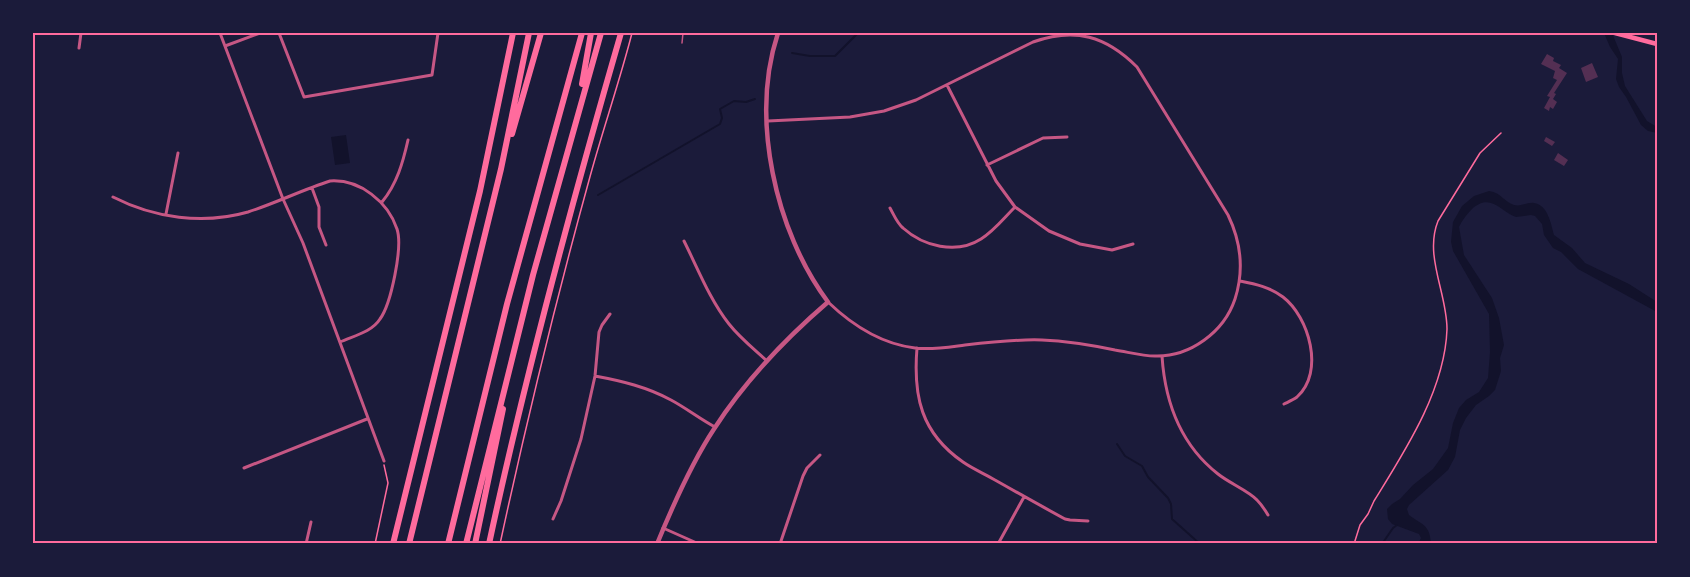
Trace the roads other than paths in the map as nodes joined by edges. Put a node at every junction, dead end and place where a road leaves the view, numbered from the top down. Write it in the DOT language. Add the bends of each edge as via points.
graph roads {
  1 [pos="81,33"];
  2 [pos="220,33"];
  3 [pos="260,33"];
  4 [pos="279,33"];
  5 [pos="438,33"];
  6 [pos="513,33"];
  7 [pos="529,33"];
  8 [pos="541,33"];
  9 [pos="591,33"];
  10 [pos="601,33"];
  11 [pos="621,33"];
  12 [pos="684,33"];
  13 [pos="778,33"];
  14 [pos="582,34"];
  15 [pos="1075,34"];
  16 [pos="1617,34"];
  17 [pos="682,43"];
  18 [pos="1657,44"];
  19 [pos="225,46"];
  20 [pos="79,48"];
  21 [pos="947,86"];
  22 [pos="578,111"];
  23 [pos="768,121"];
  24 [pos="1066,137"];
  25 [pos="408,140"];
  26 [pos="178,153"];
  27 [pos="987,165"];
  28 [pos="501,169"];
  29 [pos="312,188"];
  30 [pos="113,197"];
  31 [pos="283,199"];
  32 [pos="382,202"];
  33 [pos="1015,207"];
  34 [pos="890,208"];
  35 [pos="166,214"];
  36 [pos="684,241"];
  37 [pos="1133,244"];
  38 [pos="326,245"];
  39 [pos="1240,281"];
  40 [pos="828,303"];
  41 [pos="610,314"];
  42 [pos="517,338"];
  43 [pos="340,342"];
  44 [pos="917,348"];
  45 [pos="1162,356"];
  46 [pos="767,361"];
  47 [pos="595,376"];
  48 [pos="1284,404"];
  49 [pos="367,419"];
  50 [pos="715,427"];
  51 [pos="820,455"];
  52 [pos="384,461"];
  53 [pos="244,468"];
  54 [pos="1024,497"];
  55 [pos="1268,515"];
  56 [pos="553,519"];
  57 [pos="1088,521"];
  58 [pos="311,522"];
  59 [pos="663,528"];
  60 [pos="306,544"];
  61 [pos="393,544"];
  62 [pos="409,544"];
  63 [pos="448,544"];
  64 [pos="466,544"];
  65 [pos="476,544"];
  66 [pos="489,544"];
  67 [pos="657,544"];
  68 [pos="699,544"];
  69 [pos="780,544"];
  70 [pos="998,544"];
  1 -- 20 [label="street"];
  2 -- 19 [label="street"];
  3 -- 19 [label="street"];
  4 -- 5 [label="street" via="304,96 432,75"];
  6 -- 61 [label="highway" via="480,191"];
  7 -- 28 [label="highway"];
  8 -- 28 [label="highway"];
  9 -- 22 [label="highway"];
  10 -- 22 [label="highway"];
  11 -- 66 [label="highway" via="549,291"];
  12 -- 17 [label="lane"];
  13 -- 23 [label="street" via="769,69"];
  14 -- 63 [label="highway" via="510,292"];
  15 -- 21 [label="street" via="1034,42"];
  15 -- 39 [label="street" via="1118,50 1142,74 1231,222 1239,245"];
  16 -- 18 [label="main road"];
  19 -- 31 [label="street"];
  21 -- 23 [label="street" via="868,115"];
  21 -- 27 [label="street"];
  22 -- 42 [label="highway"];
  23 -- 40 [label="street" via="771,164 783,215 803,263"];
  24 -- 27 [label="street" via="1043,138"];
  25 -- 32 [label="street" via="396,181"];
  26 -- 35 [label="street"];
  27 -- 33 [label="street"];
  28 -- 62 [label="highway"];
  29 -- 31 [label="street"];
  29 -- 32 [label="street" via="345,181"];
  29 -- 38 [label="street"];
  30 -- 35 [label="street"];
  31 -- 35 [label="street" via="216,218"];
  31 -- 43 [label="street"];
  32 -- 43 [label="street" via="399,241 387,304 371,329"];
  33 -- 34 [label="street" via="980,239 953,248 928,243 905,230"];
  33 -- 37 [label="street" via="1049,231 1080,244 1112,250"];
  36 -- 46 [label="street" via="723,316"];
  39 -- 45 [label="street" via="1234,302 1212,334 1186,350"];
  39 -- 48 [label="street" via="1277,292 1294,308 1305,327 1310,373 1297,397"];
  40 -- 44 [label="street" via="864,330"];
  40 -- 46 [label="street"];
  41 -- 47 [label="street" via="599,332"];
  42 -- 64 [label="highway"];
  42 -- 65 [label="highway"];
  43 -- 49 [label="street"];
  44 -- 45 [label="street" via="1037,340"];
  44 -- 54 [label="street" via="918,396 934,434 964,463"];
  45 -- 55 [label="street" via="1169,401 1188,441 1201,459 1257,499"];
  46 -- 50 [label="street"];
  47 -- 50 [label="street" via="651,390"];
  47 -- 56 [label="street" via="581,439"];
  49 -- 52 [label="street"];
  49 -- 53 [label="street"];
  50 -- 59 [label="street"];
  51 -- 69 [label="street" via="803,476"];
  54 -- 57 [label="street" via="1065,519"];
  54 -- 70 [label="street"];
  58 -- 60 [label="street"];
  59 -- 67 [label="street"];
  59 -- 68 [label="street"];
}
